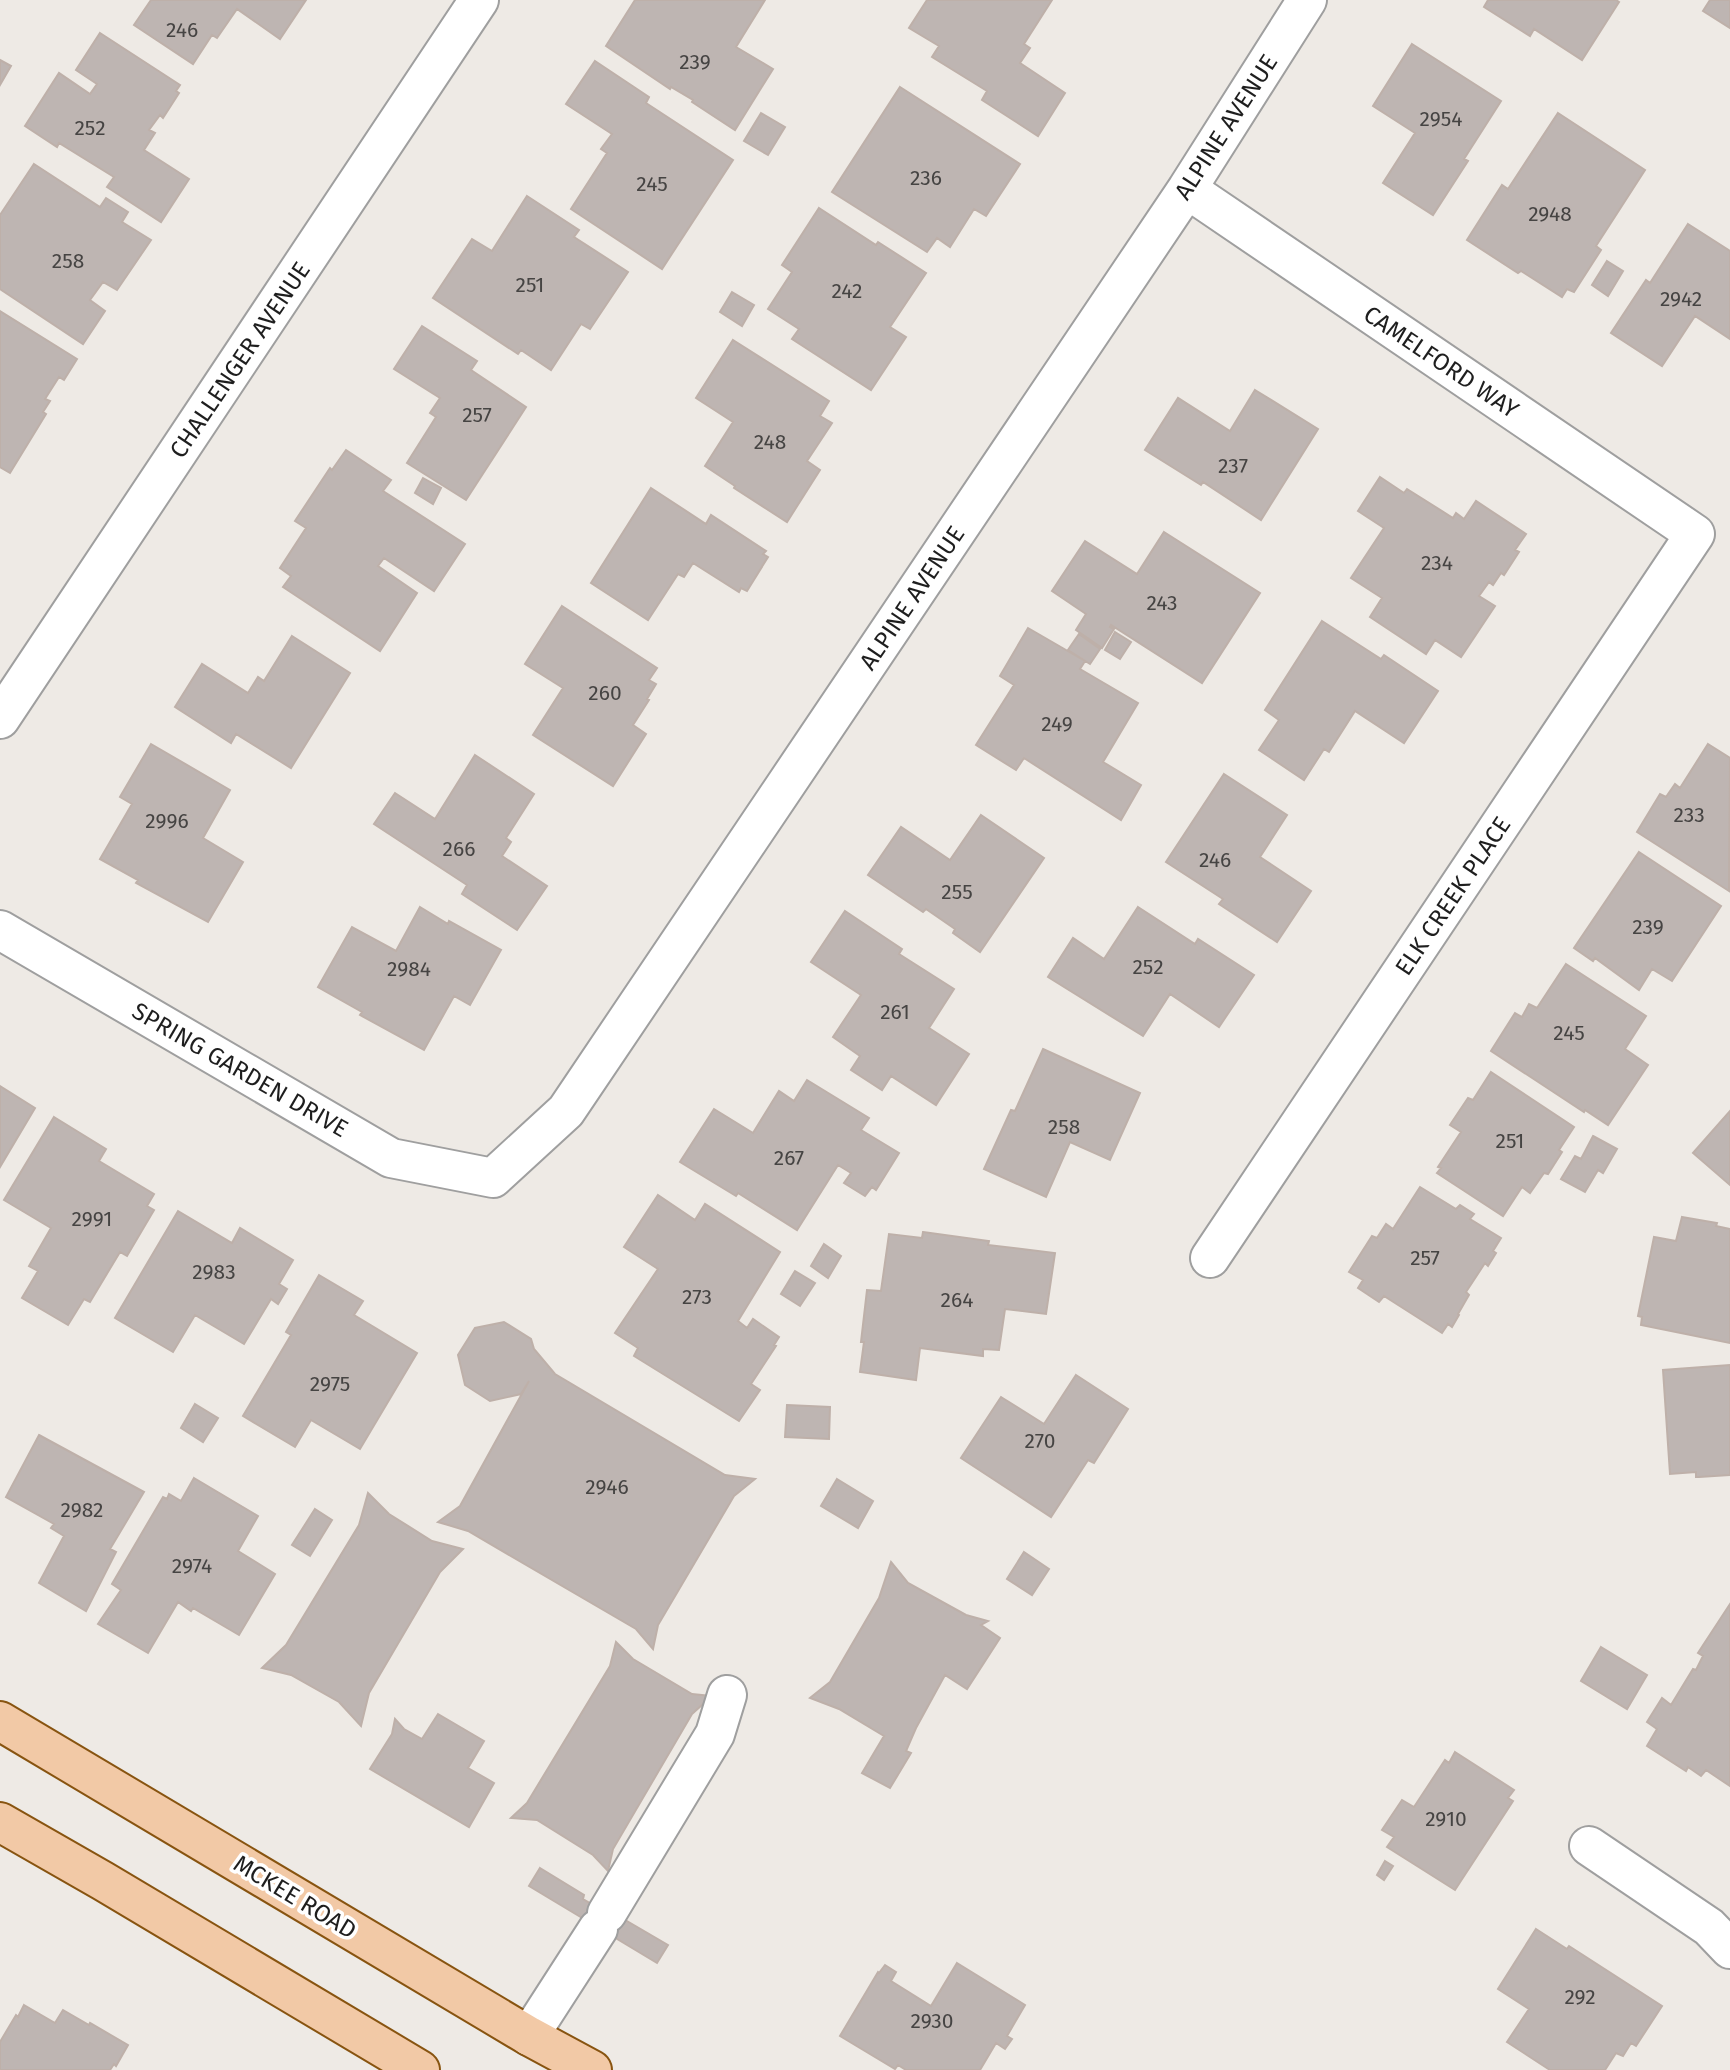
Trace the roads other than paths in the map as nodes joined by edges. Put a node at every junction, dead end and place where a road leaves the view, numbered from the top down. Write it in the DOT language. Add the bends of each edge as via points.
graph roads {
  1 [pos="479,0"];
  2 [pos="1307,0"];
  3 [pos="1187,189"];
  4 [pos="1695,534"];
  5 [pos="0,719"];
  6 [pos="0,930"];
  7 [pos="493,1178"];
  8 [pos="1210,1258"];
  9 [pos="727,1695"];
  10 [pos="0,1721"];
  11 [pos="0,1822"];
  12 [pos="1589,1846"];
  13 [pos="1730,1949"];
  14 [pos="529,2036"];
  15 [pos="420,2070"];
  16 [pos="592,2070"];
  1 -- 5 [label="street, CHALLENGER AVENUE"];
  2 -- 3 [label="street, ALPINE AVENUE"];
  3 -- 4 [label="street, CAMELFORD WAY"];
  3 -- 7 [label="street, ALPINE AVENUE" via="566,1111"];
  4 -- 8 [label="street, ELK CREEK PLACE"];
  6 -- 7 [label="street, SPRING GARDEN DRIVE" via="391,1158"];
  9 -- 14 [label="street" via="715,1734"];
  10 -- 14 [label="main road, MCKEE ROAD"];
  11 -- 15 [label="main road"];
  12 -- 13 [label="street" via="1709,1927"];
  14 -- 16 [label="main road, MCKEE ROAD"];
}
